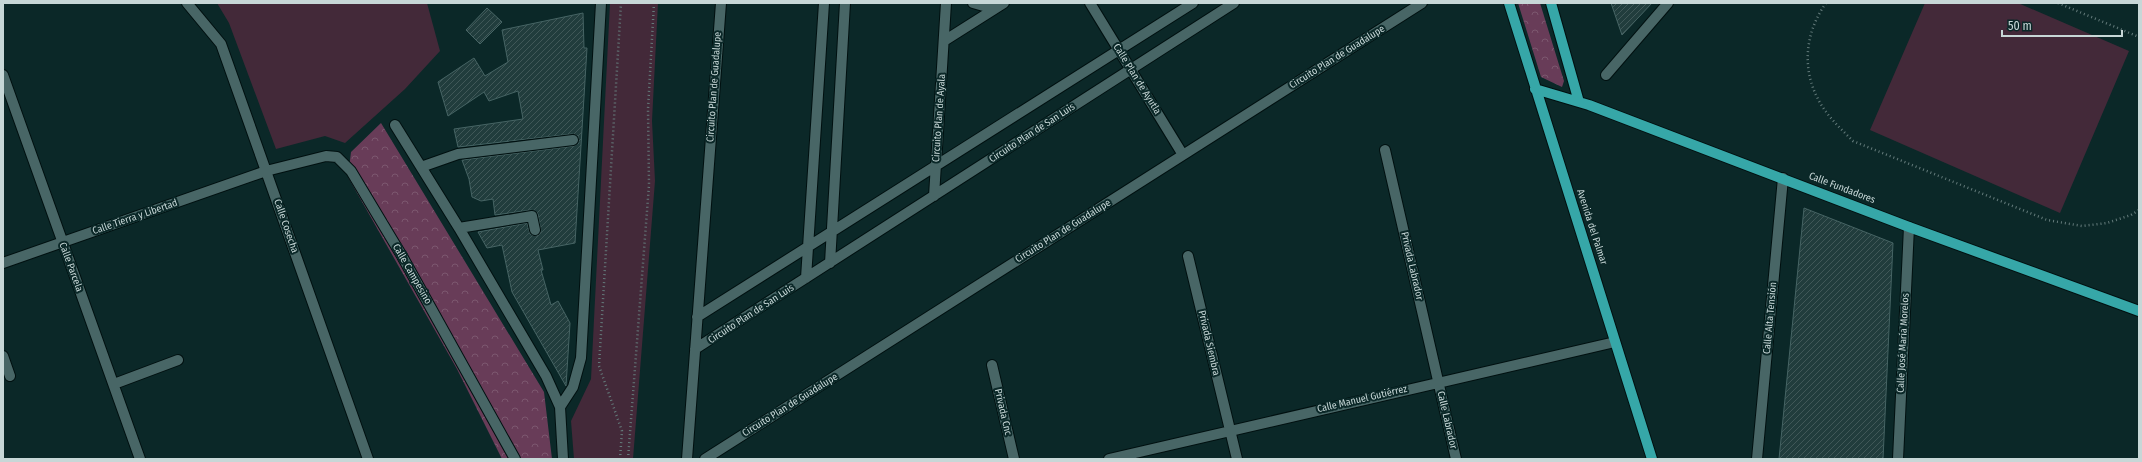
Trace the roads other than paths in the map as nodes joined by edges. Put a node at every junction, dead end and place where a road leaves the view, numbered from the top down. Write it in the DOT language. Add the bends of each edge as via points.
graph roads {
  1 [pos="187,3"];
  2 [pos="601,3"];
  3 [pos="721,3"];
  4 [pos="824,3"];
  5 [pos="846,3"];
  6 [pos="946,3"];
  7 [pos="972,3"];
  8 [pos="1090,3"];
  9 [pos="1193,3"];
  10 [pos="1234,3"];
  11 [pos="1422,3"];
  12 [pos="1509,3"];
  13 [pos="1551,3"];
  14 [pos="1668,3"];
  15 [pos="1002,4"];
  16 [pos="1660,7"];
  17 [pos="944,41"];
  18 [pos="1119,50"];
  19 [pos="1131,69"];
  20 [pos="3,75"];
  21 [pos="1606,75"];
  22 [pos="1535,89"];
  23 [pos="1579,102"];
  24 [pos="395,125"];
  25 [pos="573,140"];
  26 [pos="1385,150"];
  27 [pos="1183,155"];
  28 [pos="936,165"];
  29 [pos="421,167"];
  30 [pos="266,171"];
  31 [pos="1783,178"];
  32 [pos="934,196"];
  33 [pos="1909,227"];
  34 [pos="459,228"];
  35 [pos="534,230"];
  36 [pos="831,233"];
  37 [pos="62,242"];
  38 [pos="809,246"];
  39 [pos="1188,256"];
  40 [pos="3,263"];
  41 [pos="830,263"];
  42 [pos="806,278"];
  43 [pos="2139,311"];
  44 [pos="697,317"];
  45 [pos="1615,342"];
  46 [pos="695,349"];
  47 [pos="3,356"];
  48 [pos="178,360"];
  49 [pos="992,365"];
  50 [pos="10,376"];
  51 [pos="1438,382"];
  52 [pos="114,384"];
  53 [pos="560,407"];
  54 [pos="1230,430"];
  55 [pos="140,459"];
  56 [pos="368,459"];
  57 [pos="515,459"];
  58 [pos="563,459"];
  59 [pos="687,459"];
  60 [pos="704,459"];
  61 [pos="1014,459"];
  62 [pos="1109,459"];
  63 [pos="1237,459"];
  64 [pos="1456,459"];
  65 [pos="1652,459"];
  66 [pos="1757,459"];
  67 [pos="1898,459"];
  1 -- 30 [label="street, Calle Cosecha" via="221,44"];
  2 -- 53 [label="street" via="581,358 572,387"];
  3 -- 44 [label="street, Circuito Plan de Guadalupe"];
  4 -- 38 [label="street"];
  5 -- 36 [label="street"];
  6 -- 17 [label="street, Circuito Plan de Ayala"];
  7 -- 15 [label="street" via="987,7"];
  8 -- 18 [label="street, Calle Plan de Ayutla"];
  9 -- 18 [label="street"];
  10 -- 19 [label="street, Circuito Plan de San Luis"];
  11 -- 27 [label="street, Circuito Plan de Guadalupe"];
  12 -- 22 [label="main road, Avenida del Palmar"];
  13 -- 23 [label="main road"];
  14 -- 16 [label="street"];
  15 -- 17 [label="street"];
  16 -- 21 [label="street"];
  17 -- 28 [label="street, Circuito Plan de Ayala"];
  18 -- 19 [label="street, Calle Plan de Ayutla"];
  18 -- 28 [label="street"];
  19 -- 27 [label="street, Calle Plan de Ayutla"];
  19 -- 32 [label="street, Circuito Plan de San Luis"];
  20 -- 37 [label="street, Calle Parcela"];
  22 -- 23 [label="main road, Calle Fundadores"];
  22 -- 45 [label="main road, Avenida del Palmar"];
  23 -- 31 [label="main road, Calle Fundadores"];
  24 -- 29 [label="street"];
  25 -- 29 [label="street" via="458,154"];
  26 -- 51 [label="street, Privada Labrador"];
  27 -- 60 [label="street, Circuito Plan de Guadalupe"];
  28 -- 32 [label="street, Circuito Plan de Ayala"];
  28 -- 36 [label="street"];
  29 -- 34 [label="street"];
  30 -- 37 [label="street, Calle Tierra y Libertad"];
  30 -- 56 [label="street, Calle Cosecha"];
  30 -- 57 [label="street, Calle Campesino" via="326,156 337,157 351,171 402,256"];
  31 -- 33 [label="main road, Calle Fundadores"];
  31 -- 66 [label="street, Calle Alta Tensión"];
  32 -- 41 [label="street, Circuito Plan de San Luis"];
  33 -- 43 [label="main road, Calle Fundadores"];
  33 -- 67 [label="street, Calle José María Morelos"];
  34 -- 35 [label="street" via="532,216"];
  34 -- 53 [label="street" via="546,376"];
  36 -- 38 [label="street"];
  36 -- 41 [label="street"];
  37 -- 40 [label="street, Calle Tierra y Libertad"];
  37 -- 52 [label="street, Calle Parcela"];
  38 -- 42 [label="street"];
  38 -- 44 [label="street"];
  39 -- 54 [label="street, Privada Siembra"];
  41 -- 42 [label="street, Circuito Plan de San Luis"];
  42 -- 46 [label="street, Circuito Plan de San Luis"];
  44 -- 46 [label="street, Circuito Plan de Guadalupe"];
  45 -- 51 [label="street, Calle Manuel Gutiérrez"];
  45 -- 65 [label="main road, Avenida del Palmar"];
  46 -- 59 [label="street, Circuito Plan de Guadalupe"];
  47 -- 50 [label="street"];
  48 -- 52 [label="street"];
  49 -- 61 [label="street, Privada Cnc"];
  51 -- 54 [label="street, Calle Manuel Gutiérrez"];
  51 -- 64 [label="street, Calle Labrador"];
  52 -- 55 [label="street, Calle Parcela"];
  53 -- 58 [label="street"];
  54 -- 62 [label="street, Calle Manuel Gutiérrez"];
  54 -- 63 [label="street, Privada Siembra"];
}
